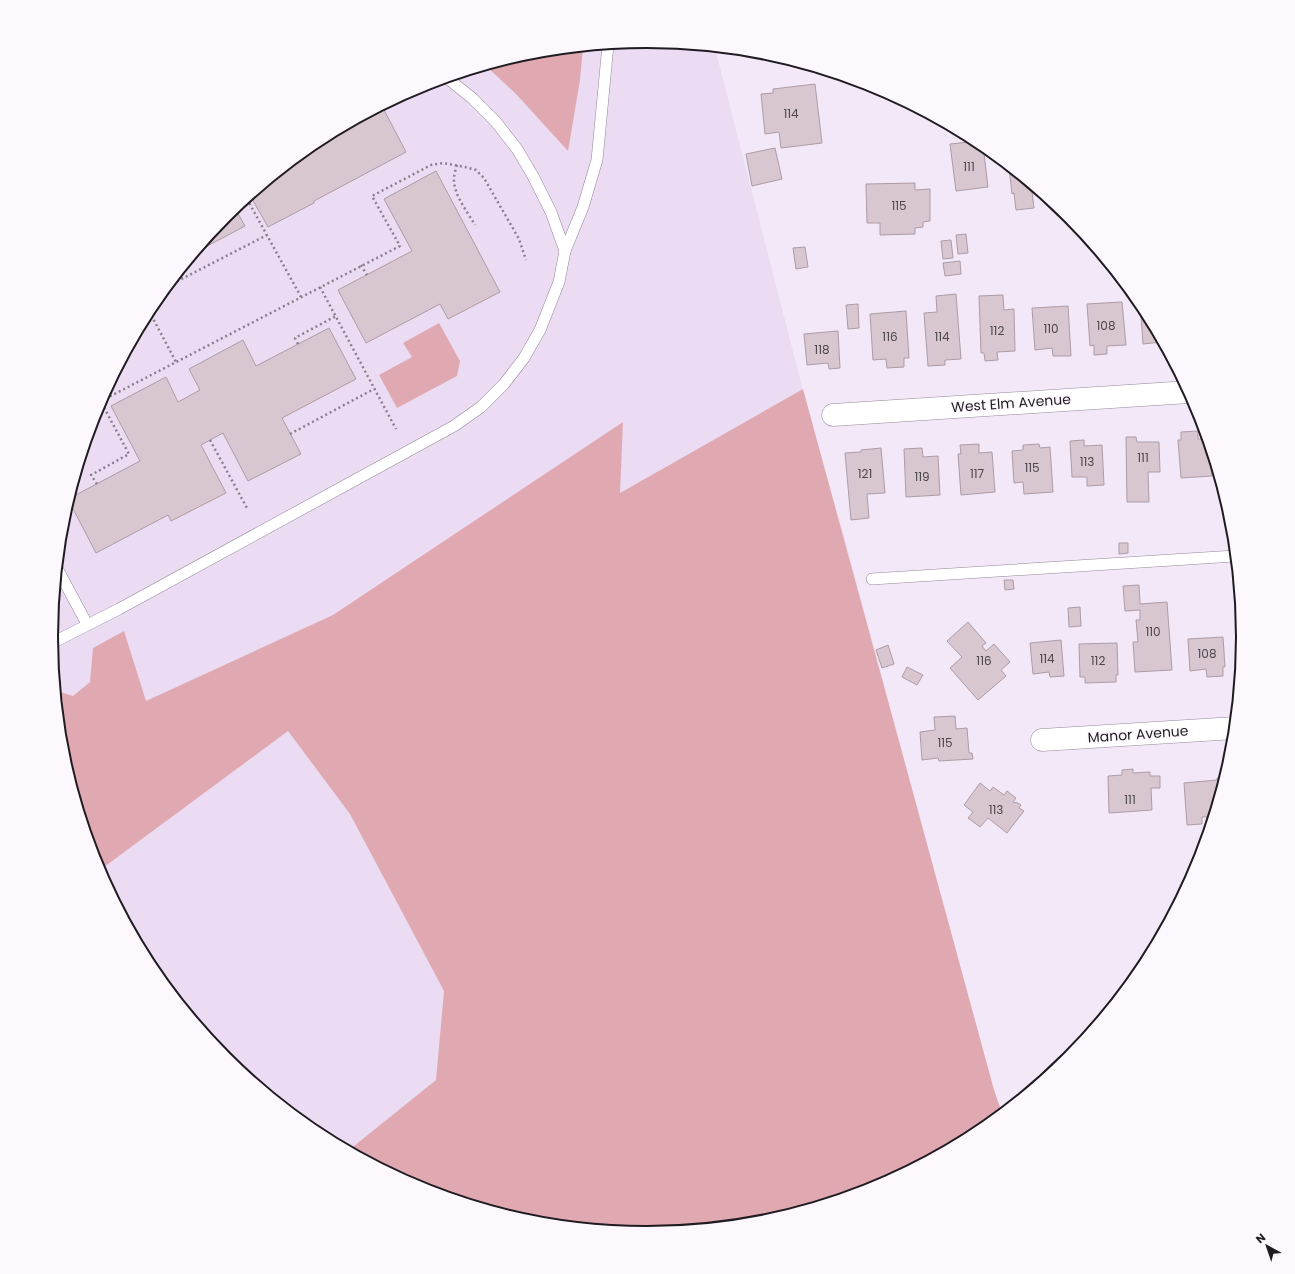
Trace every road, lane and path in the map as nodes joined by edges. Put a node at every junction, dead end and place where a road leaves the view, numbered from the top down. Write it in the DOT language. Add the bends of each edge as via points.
graph roads {
  1 [pos="608,49"];
  2 [pos="451,82"];
  3 [pos="457,165"];
  4 [pos="249,203"];
  5 [pos="475,225"];
  6 [pos="267,235"];
  7 [pos="566,251"];
  8 [pos="526,260"];
  9 [pos="361,265"];
  10 [pos="367,275"];
  11 [pos="178,281"];
  12 [pos="320,286"];
  13 [pos="301,297"];
  14 [pos="336,316"];
  15 [pos="152,318"];
  16 [pos="298,344"];
  17 [pos="176,362"];
  18 [pos="374,389"];
  19 [pos="1183,392"];
  20 [pos="110,396"];
  21 [pos="105,408"];
  22 [pos="833,415"];
  23 [pos="396,429"];
  24 [pos="290,434"];
  25 [pos="210,440"];
  26 [pos="97,484"];
  27 [pos="248,510"];
  28 [pos="1230,556"];
  29 [pos="62,578"];
  30 [pos="872,579"];
  31 [pos="87,624"];
  32 [pos="58,640"];
  33 [pos="1229,728"];
  34 [pos="1042,740"];
  1 -- 7 [label="lane" via="597,160"];
  2 -- 7 [label="lane" via="496,122 517,149 551,212"];
  3 -- 5 [label="path" via="454,178 456,188"];
  3 -- 8 [label="path" via="476,170 484,178 519,239"];
  3 -- 9 [label="path" via="431,165 372,196 400,246"];
  4 -- 6 [label="path"];
  6 -- 11 [label="path"];
  6 -- 13 [label="path"];
  7 -- 31 [label="lane" via="559,282 540,330 520,364 481,407 454,426 392,461"];
  9 -- 10 [label="path"];
  9 -- 12 [label="path"];
  12 -- 13 [label="path"];
  12 -- 14 [label="path"];
  13 -- 17 [label="path"];
  14 -- 16 [label="path" via="295,338"];
  14 -- 18 [label="path"];
  15 -- 17 [label="path"];
  17 -- 20 [label="path"];
  18 -- 23 [label="path"];
  18 -- 24 [label="path"];
  19 -- 22 [label="street, West Elm Avenue"];
  21 -- 26 [label="path" via="130,454 91,475"];
  25 -- 27 [label="path"];
  28 -- 30 [label="lane"];
  29 -- 31 [label="lane"];
  31 -- 32 [label="lane"];
  33 -- 34 [label="street, Manor Avenue"];
}
